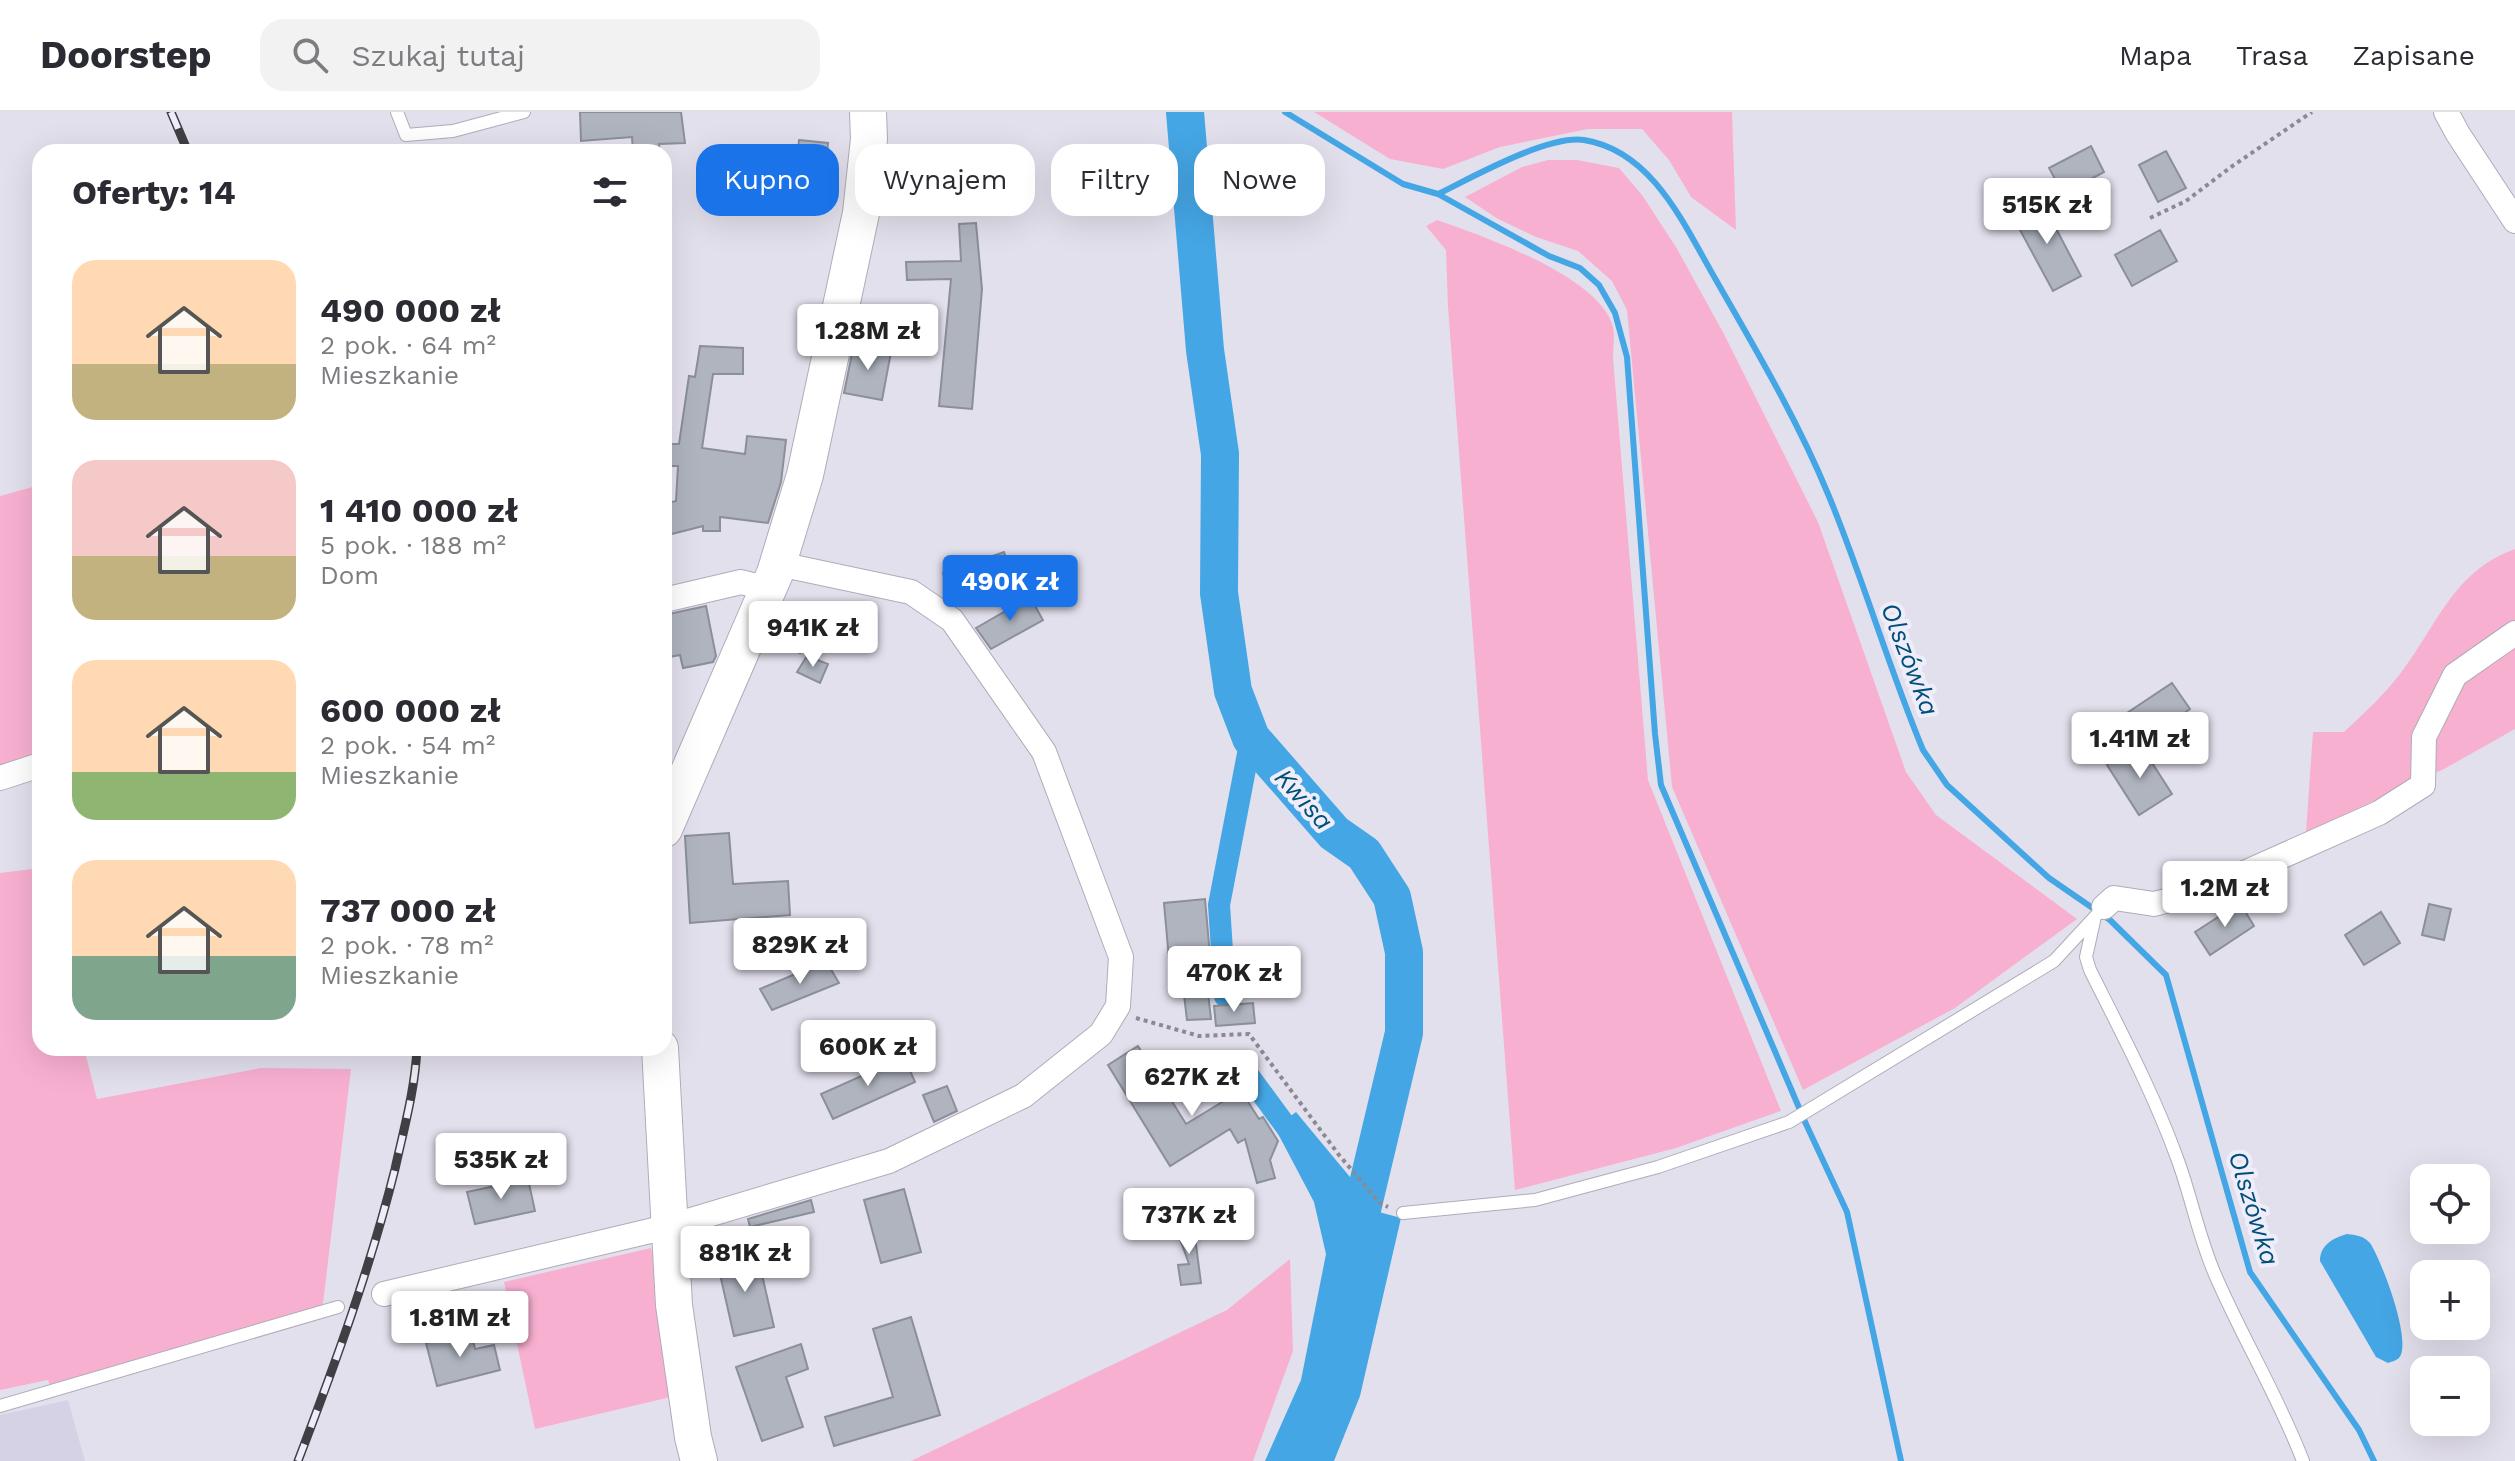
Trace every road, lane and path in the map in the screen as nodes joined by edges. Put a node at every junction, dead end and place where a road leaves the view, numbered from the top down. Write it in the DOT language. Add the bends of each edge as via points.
graph roads {
  1 [pos="397,112"];
  2 [pos="524,112"];
  3 [pos="868,112"];
  4 [pos="2312,112"];
  5 [pos="2446,112"];
  6 [pos="2150,218"];
  7 [pos="2515,221"];
  8 [pos="774,576"];
  9 [pos="672,598"];
  10 [pos="2515,633"];
  11 [pos="32,768"];
  12 [pos="0,778"];
  13 [pos="672,811"];
  14 [pos="2100,913"];
  15 [pos="2086,957"];
  16 [pos="2054,961"];
  17 [pos="1115,1012"];
  18 [pos="660,1056"];
  19 [pos="1403,1213"];
  20 [pos="671,1226"];
  21 [pos="384,1294"];
  22 [pos="338,1307"];
  23 [pos="0,1406"];
  24 [pos="699,1461"];
  25 [pos="2303,1461"];
  1 -- 2 [label="lane" via="406,135 453,131"];
  3 -- 8 [label="main road" via="861,213 805,475"];
  4 -- 6 [label="path" via="2186,201"];
  5 -- 7 [label="street"];
  8 -- 9 [label="street"];
  8 -- 13 [label="main road"];
  8 -- 17 [label="street" via="911,592 952,620 1044,752 1121,957"];
  10 -- 14 [label="street" via="2455,675 2424,737 2423,785 2379,813 2204,891 2154,904 2114,898"];
  11 -- 12 [label="street"];
  14 -- 15 [label="lane"];
  14 -- 16 [label="lane"];
  15 -- 16 [label="lane" via="2069,954"];
  15 -- 25 [label="lane" via="2144,1074 2179,1161 2216,1278"];
  16 -- 19 [label="lane" via="1794,1119 1658,1167 1535,1200"];
  17 -- 19 [label="path" via="1199,1036 1249,1034 1380,1203"];
  17 -- 20 [label="street" via="1101,1034 1023,1096 889,1161"];
  18 -- 20 [label="main road"];
  20 -- 21 [label="street"];
  20 -- 24 [label="main road" via="674,1305"];
  22 -- 23 [label="lane"];
}
